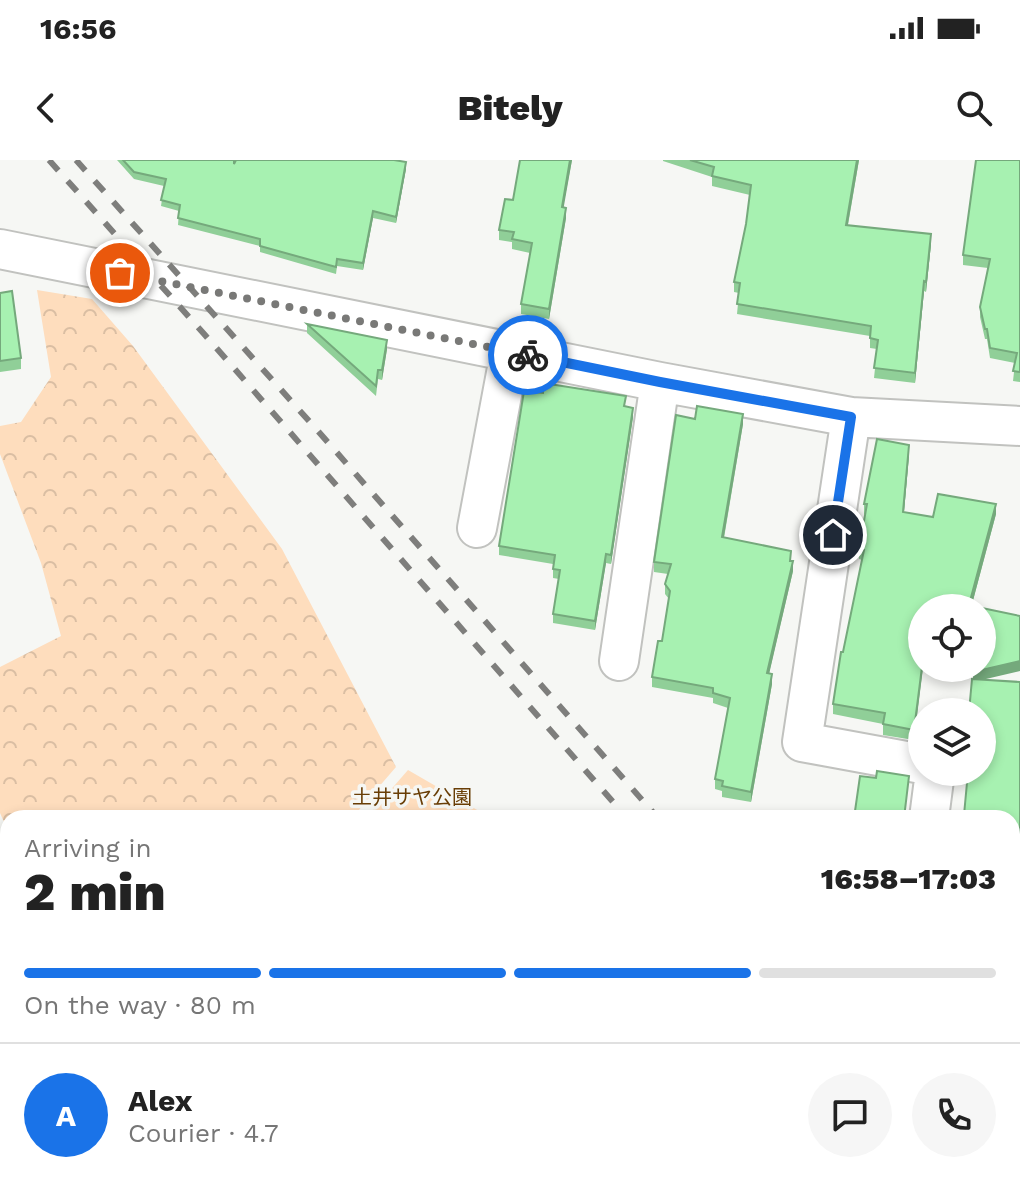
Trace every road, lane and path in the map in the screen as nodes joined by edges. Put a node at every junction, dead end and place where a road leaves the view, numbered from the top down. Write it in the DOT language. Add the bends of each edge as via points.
graph roads {
  1 [pos="0,249"];
  2 [pos="510,352"];
  3 [pos="660,382"];
  4 [pos="851,417"];
  5 [pos="1020,426"];
  6 [pos="477,528"];
  7 [pos="619,661"];
  8 [pos="908,761"];
  9 [pos="933,786"];
  10 [pos="930,810"];
  1 -- 2 [label="street"];
  2 -- 3 [label="street"];
  2 -- 6 [label="street"];
  3 -- 4 [label="street"];
  3 -- 7 [label="street"];
  4 -- 5 [label="street"];
  4 -- 8 [label="street" via="802,742"];
  9 -- 10 [label="street"];
}
